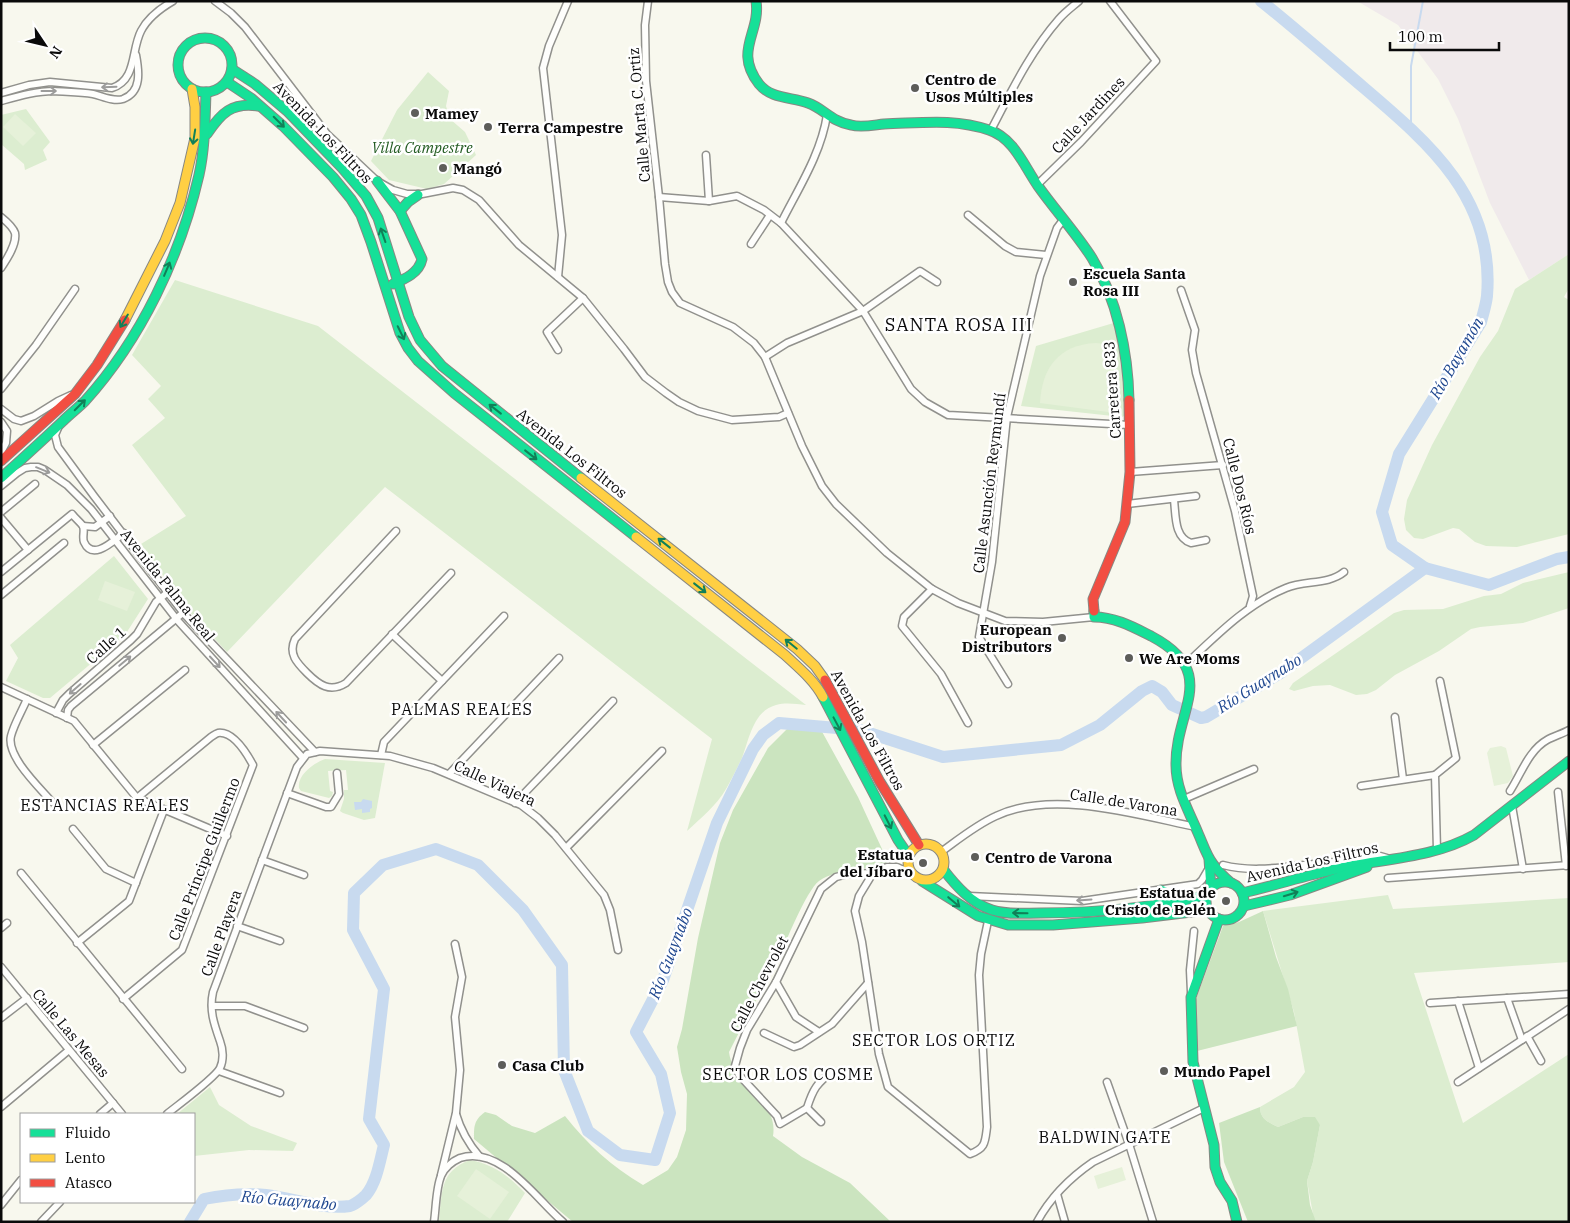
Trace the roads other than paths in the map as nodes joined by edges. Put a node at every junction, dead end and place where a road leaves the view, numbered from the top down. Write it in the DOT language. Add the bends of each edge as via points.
graph roads {
  1 [pos="173,1"];
  2 [pos="215,1"];
  3 [pos="568,1"];
  4 [pos="648,1"];
  5 [pos="756,1"];
  6 [pos="1079,1"];
  7 [pos="1110,1"];
  8 [pos="135,52"];
  9 [pos="232,68"];
  10 [pos="227,82"];
  11 [pos="192,89"];
  12 [pos="206,92"];
  13 [pos="1,93"];
  14 [pos="1,101"];
  15 [pos="264,108"];
  16 [pos="827,115"];
  17 [pos="991,130"];
  18 [pos="205,141"];
  19 [pos="706,155"];
  20 [pos="377,181"];
  21 [pos="1037,186"];
  22 [pos="418,195"];
  23 [pos="660,197"];
  24 [pos="709,201"];
  25 [pos="400,211"];
  26 [pos="770,215"];
  27 [pos="968,215"];
  28 [pos="1,218"];
  29 [pos="1063,220"];
  30 [pos="781,223"];
  31 [pos="751,244"];
  32 [pos="1046,255"];
  33 [pos="1,268"];
  34 [pos="558,277"];
  35 [pos="399,281"];
  36 [pos="937,282"];
  37 [pos="386,287"];
  38 [pos="76,289"];
  39 [pos="1181,290"];
  40 [pos="582,298"];
  41 [pos="863,311"];
  42 [pos="558,350"];
  43 [pos="765,357"];
  44 [pos="1,389"];
  45 [pos="75,394"];
  46 [pos="1,409"];
  47 [pos="788,413"];
  48 [pos="1008,417"];
  49 [pos="1,422"];
  50 [pos="61,423"];
  51 [pos="1129,425"];
  52 [pos="1,452"];
  53 [pos="1,461"];
  54 [pos="1223,465"];
  55 [pos="1130,472"];
  56 [pos="1,478"];
  57 [pos="35,484"];
  58 [pos="1,486"];
  59 [pos="1196,496"];
  60 [pos="1174,500"];
  61 [pos="1127,504"];
  62 [pos="1,512"];
  63 [pos="110,516"];
  64 [pos="1,518"];
  65 [pos="102,522"];
  66 [pos="83,526"];
  67 [pos="396,531"];
  68 [pos="124,533"];
  69 [pos="115,539"];
  70 [pos="1206,540"];
  71 [pos="64,542"];
  72 [pos="28,550"];
  73 [pos="1,572"];
  74 [pos="1344,572"];
  75 [pos="450,573"];
  76 [pos="932,589"];
  77 [pos="168,592"];
  78 [pos="2,593"];
  79 [pos="160,599"];
  80 [pos="1250,606"];
  81 [pos="184,612"];
  82 [pos="983,613"];
  83 [pos="504,616"];
  84 [pos="1094,617"];
  85 [pos="176,619"];
  86 [pos="392,634"];
  87 [pos="559,658"];
  88 [pos="1186,664"];
  89 [pos="185,670"];
  90 [pos="1440,681"];
  91 [pos="442,682"];
  92 [pos="1008,684"];
  93 [pos="1,687"];
  94 [pos="27,700"];
  95 [pos="613,701"];
  96 [pos="56,713"];
  97 [pos="1395,717"];
  98 [pos="67,718"];
  99 [pos="968,723"];
  100 [pos="1569,730"];
  101 [pos="93,745"];
  102 [pos="662,751"];
  103 [pos="315,752"];
  104 [pos="381,755"];
  105 [pos="303,758"];
  106 [pos="1569,761"];
  107 [pos="1254,770"];
  108 [pos="337,773"];
  109 [pos="449,774"];
  110 [pos="1435,775"];
  111 [pos="1402,779"];
  112 [pos="1361,786"];
  113 [pos="1510,791"];
  114 [pos="1558,792"];
  115 [pos="287,793"];
  116 [pos="137,798"];
  117 [pos="1184,800"];
  118 [pos="52,802"];
  119 [pos="515,803"];
  120 [pos="1512,806"];
  121 [pos="164,810"];
  122 [pos="1196,826"];
  123 [pos="73,829"];
  124 [pos="227,836"];
  125 [pos="919,845"];
  126 [pos="566,848"];
  127 [pos="1437,850"];
  128 [pos="941,852"];
  129 [pos="908,856"];
  130 [pos="1388,859"];
  131 [pos="262,860"];
  132 [pos="1209,863"];
  133 [pos="1223,865"];
  134 [pos="1568,866"];
  135 [pos="1523,869"];
  136 [pos="943,870"];
  137 [pos="21,873"];
  138 [pos="873,873"];
  139 [pos="910,873"];
  140 [pos="304,875"];
  141 [pos="1388,878"];
  142 [pos="922,881"];
  143 [pos="136,883"];
  144 [pos="1232,883"];
  145 [pos="1161,890"];
  146 [pos="1209,892"];
  147 [pos="1242,893"];
  148 [pos="966,895"];
  149 [pos="1185,901"];
  150 [pos="1244,906"];
  151 [pos="1208,910"];
  152 [pos="1219,919"];
  153 [pos="988,921"];
  154 [pos="7,923"];
  155 [pos="237,926"];
  156 [pos="1,928"];
  157 [pos="1194,931"];
  158 [pos="280,941"];
  159 [pos="77,943"];
  160 [pos="455,944"];
  161 [pos="618,950"];
  162 [pos="1,967"];
  163 [pos="776,982"];
  164 [pos="868,983"];
  165 [pos="1569,994"];
  166 [pos="1192,997"];
  167 [pos="27,998"];
  168 [pos="1507,998"];
  169 [pos="123,999"];
  170 [pos="1458,1001"];
  171 [pos="1430,1003"];
  172 [pos="212,1006"];
  173 [pos="1569,1009"];
  174 [pos="1,1018"];
  175 [pos="304,1028"];
  176 [pos="819,1032"];
  177 [pos="764,1033"];
  178 [pos="1524,1038"];
  179 [pos="69,1050"];
  180 [pos="1541,1061"];
  181 [pos="1479,1068"];
  182 [pos="182,1069"];
  183 [pos="219,1071"];
  184 [pos="832,1072"];
  185 [pos="1107,1082"];
  186 [pos="1458,1082"];
  187 [pos="280,1093"];
  188 [pos="113,1103"];
  189 [pos="1,1107"];
  190 [pos="808,1108"];
  191 [pos="1204,1108"];
  192 [pos="101,1113"];
  193 [pos="121,1113"];
  194 [pos="168,1113"];
  195 [pos="456,1113"];
  196 [pos="821,1122"];
  197 [pos="1129,1144"];
  198 [pos="479,1156"];
  199 [pos="441,1175"];
  200 [pos="20,1181"];
  201 [pos="1058,1194"];
  202 [pos="59,1203"];
  203 [pos="1,1205"];
  204 [pos="561,1221"];
  205 [pos="41,1222"];
  206 [pos="434,1222"];
  207 [pos="1037,1222"];
  208 [pos="1065,1222"];
  209 [pos="1153,1222"];
  210 [pos="1237,1222"];
  1 -- 8 [label="street" via="145,24"];
  2 -- 20 [label="street" via="245,27 327,134"];
  3 -- 34 [label="street" via="543,68 562,235"];
  4 -- 23 [label="street, Calle Marta C. Ortiz" via="646,81"];
  5 -- 16 [label="main road, Carretera 833" via="758,18 747,54 757,82 763,89 808,103"];
  6 -- 17 [label="street" via="1045,36 1026,64"];
  7 -- 21 [label="street, Calle Jardines" via="1156,61"];
  8 -- 13 [label="street, one-way" via="127,77 121,85 112,88 50,82"];
  14 -- 8 [label="street, one-way" via="41,91 122,99 138,84"];
  9 -- 10 [label="main road"];
  9 -- 11 [label="main road" via="228,51 221,43 212,38 191,41 178,58 177,69 181,80"];
  35 -- 9 [label="main road, Avenida Los Filtros, one-way" via="373,207 358,184 272,96"];
  10 -- 12 [label="main road" via="219,89"];
  10 -- 15 [label="main road, Avenida Los Filtros"];
  11 -- 12 [label="main road"];
  11 -- 45 [label="main road, one-way" via="195,138 172,226 133,306"];
  12 -- 18 [label="main road"];
  15 -- 18 [label="main road" via="248,104 230,108 213,124"];
  15 -- 37 [label="main road, Avenida Los Filtros, one-way" via="353,201 365,225"];
  16 -- 17 [label="main road, Carretera 833" via="853,126 950,121"];
  16 -- 30 [label="street" via="821,141"];
  17 -- 21 [label="main road, Carretera 833" via="1015,149"];
  50 -- 18 [label="main road, one-way" via="101,381 128,342 163,278 185,226"];
  19 -- 24 [label="street"];
  20 -- 22 [label="street" via="399,192"];
  20 -- 25 [label="main road"];
  21 -- 29 [label="main road, Carretera 833"];
  22 -- 25 [label="main road"];
  22 -- 34 [label="street" via="453,188 471,194 519,244"];
  23 -- 24 [label="street"];
  23 -- 43 [label="street, Calle Marta C. Ortiz" via="665,264 672,292 680,303 744,334"];
  24 -- 26 [label="street" via="736,196"];
  25 -- 35 [label="main road" via="422,259 420,267"];
  26 -- 30 [label="street"];
  26 -- 31 [label="street"];
  27 -- 32 [label="street" via="1016,252"];
  28 -- 33 [label="street" via="10,225 14,242"];
  29 -- 32 [label="street, Calle Asunción Reymundí"];
  29 -- 51 [label="main road, Carretera 833" via="1096,264 1119,323 1129,391"];
  30 -- 41 [label="street"];
  32 -- 48 [label="street, Calle Asunción Reymundí"];
  34 -- 40 [label="street"];
  35 -- 37 [label="main road"];
  125 -- 35 [label="main road, Avenida Los Filtros, one-way" via="814,666 797,648 442,366 420,340 409,317"];
  36 -- 41 [label="street" via="920,271"];
  37 -- 129 [label="main road, Avenida Los Filtros, one-way" via="396,323 408,347 430,372 802,670 826,702"];
  38 -- 44 [label="street"];
  39 -- 54 [label="street, Calle Dos Ríos" via="1195,330 1192,350 1196,373"];
  40 -- 42 [label="street" via="547,332"];
  40 -- 47 [label="street" via="645,377 679,402 732,420 780,417"];
  41 -- 43 [label="street" via="787,342"];
  41 -- 48 [label="street" via="911,389 925,402 948,415"];
  43 -- 47 [label="street"];
  45 -- 46 [label="street" via="21,421"];
  45 -- 53 [label="main road"];
  47 -- 76 [label="street" via="813,470 836,504 887,553"];
  48 -- 51 [label="street"];
  48 -- 82 [label="street, Calle Asunción Reymundí"];
  49 -- 52 [label="street" via="7,431"];
  50 -- 56 [label="main road"];
  50 -- 63 [label="street, Avenida Palma Real" via="55,435 56,442"];
  51 -- 55 [label="main road, Carretera 833"];
  54 -- 55 [label="street"];
  54 -- 80 [label="street, Calle Dos Ríos" via="1253,596"];
  55 -- 61 [label="main road, Carretera 833"];
  57 -- 62 [label="street"];
  58 -- 65 [label="street, Avenida Palma Real, one-way" via="17,472 38,467 67,485"];
  59 -- 60 [label="street"];
  60 -- 61 [label="street"];
  60 -- 70 [label="street" via="1182,538 1191,543"];
  61 -- 84 [label="main road, Carretera 833" via="1122,531 1093,599"];
  63 -- 65 [label="street"];
  63 -- 68 [label="street, Avenida Palma Real"];
  64 -- 72 [label="street"];
  65 -- 66 [label="street" via="95,527"];
  65 -- 69 [label="street, Avenida Palma Real"];
  66 -- 69 [label="street" via="84,541 90,548 101,550"];
  66 -- 72 [label="street" via="72,514"];
  67 -- 86 [label="street" via="298,634 292,646 293,655 296,663 318,684 337,687 346,683"];
  68 -- 69 [label="street"];
  68 -- 77 [label="street, Avenida Palma Real"];
  69 -- 79 [label="street, Avenida Palma Real"];
  71 -- 78 [label="street"];
  72 -- 73 [label="street"];
  74 -- 80 [label="street" via="1337,578 1288,587"];
  75 -- 86 [label="street"];
  76 -- 82 [label="street"];
  76 -- 99 [label="street" via="904,617 902,626 941,674"];
  77 -- 79 [label="street, Calle 1"];
  77 -- 81 [label="street, Avenida Palma Real"];
  79 -- 85 [label="street, Avenida Palma Real"];
  79 -- 96 [label="street, Calle 1, one-way" via="137,634 69,694"];
  80 -- 88 [label="street"];
  81 -- 85 [label="street, Calle 1"];
  103 -- 81 [label="street, Avenida Palma Real, one-way"];
  82 -- 84 [label="street" via="1005,621 1043,622"];
  82 -- 92 [label="street, Calle Asunción Reymundí" via="979,637"];
  83 -- 91 [label="street"];
  84 -- 88 [label="main road" via="1108,618 1153,637 1174,650"];
  98 -- 85 [label="street, Calle 1, one-way" via="71,706"];
  85 -- 105 [label="street, Avenida Palma Real, one-way"];
  86 -- 91 [label="street"];
  87 -- 109 [label="street"];
  88 -- 117 [label="main road" via="1190,689 1176,771"];
  89 -- 101 [label="street"];
  90 -- 110 [label="street" via="1456,758"];
  91 -- 104 [label="street" via="384,742"];
  93 -- 94 [label="street"];
  94 -- 96 [label="street"];
  94 -- 118 [label="street" via="12,733 11,748"];
  95 -- 119 [label="street"];
  96 -- 98 [label="street"];
  97 -- 111 [label="street"];
  98 -- 101 [label="street" via="74,721"];
  100 -- 113 [label="street" via="1546,740 1532,754"];
  101 -- 116 [label="street"];
  102 -- 126 [label="street"];
  103 -- 104 [label="street, Calle Viajera"];
  103 -- 105 [label="street"];
  104 -- 109 [label="street, Calle Viajera"];
  105 -- 115 [label="street, Calle Playera"];
  106 -- 120 [label="main road, Avenida Los Filtros"];
  107 -- 117 [label="street"];
  108 -- 115 [label="street" via="339,794 331,807"];
  109 -- 119 [label="street, Calle Viajera"];
  110 -- 111 [label="street"];
  110 -- 127 [label="street"];
  111 -- 112 [label="street"];
  114 -- 134 [label="street"];
  115 -- 131 [label="street, Calle Playera"];
  116 -- 121 [label="street"];
  116 -- 124 [label="street, Calle Príncipe Guillermo" via="211,737 218,733 230,736 253,765"];
  117 -- 122 [label="main road"];
  119 -- 126 [label="street, Calle Viajera" via="538,818"];
  120 -- 127 [label="main road, Avenida Los Filtros" via="1471,837"];
  120 -- 135 [label="street"];
  121 -- 124 [label="street"];
  121 -- 143 [label="street"];
  122 -- 128 [label="street, Calle de Varona" via="1098,807 1028,806 997,815"];
  122 -- 132 [label="main road"];
  123 -- 143 [label="street" via="106,869"];
  124 -- 169 [label="street, Calle Príncipe Guillermo" via="182,950"];
  125 -- 128 [label="main road" via="930,844"];
  125 -- 129 [label="main road"];
  126 -- 161 [label="street, Calle Viajera" via="604,895"];
  127 -- 130 [label="main road, Avenida Los Filtros"];
  128 -- 136 [label="main road"];
  129 -- 139 [label="main road"];
  130 -- 133 [label="street" via="1380,856 1260,869"];
  130 -- 147 [label="main road, Avenida Los Filtros"];
  150 -- 130 [label="main road, Avenida Los Filtros, one-way" via="1290,895"];
  131 -- 140 [label="street"];
  131 -- 155 [label="street, Calle Playera"];
  132 -- 144 [label="main road"];
  132 -- 145 [label="street" via="1198,884"];
  132 -- 146 [label="main road"];
  134 -- 135 [label="street"];
  135 -- 141 [label="street"];
  136 -- 142 [label="main road" via="936,878"];
  136 -- 148 [label="main road"];
  137 -- 159 [label="street"];
  138 -- 139 [label="street, Calle Chevrolet" via="887,867"];
  138 -- 163 [label="street, Calle Chevrolet" via="836,877 821,889"];
  138 -- 164 [label="street" via="859,896 855,911"];
  139 -- 142 [label="main road"];
  142 -- 153 [label="main road, one-way" via="968,912"];
  143 -- 159 [label="street" via="125,905"];
  144 -- 146 [label="main road" via="1221,883"];
  144 -- 147 [label="main road"];
  145 -- 148 [label="street, one-way" via="1082,901"];
  145 -- 149 [label="main road"];
  146 -- 149 [label="main road"];
  146 -- 151 [label="main road"];
  147 -- 150 [label="main road"];
  149 -- 148 [label="main road, one-way" via="1155,907 1087,912 1012,913 999,912"];
  150 -- 152 [label="main road" via="1234,918"];
  151 -- 152 [label="main road"];
  151 -- 153 [label="main road" via="1033,926 1010,926"];
  152 -- 166 [label="main road"];
  153 -- 164 [label="street" via="979,975 987,1127 985,1143 978,1151 970,1154 888,1087 879,1054"];
  154 -- 156 [label="street"];
  155 -- 158 [label="street"];
  155 -- 172 [label="street, Calle Playera" via="213,992"];
  157 -- 166 [label="street" via="1190,970"];
  159 -- 169 [label="street"];
  160 -- 195 [label="street" via="462,977 455,1017 460,1070"];
  162 -- 167 [label="street, Calle Las Mesas"];
  163 -- 176 [label="street" via="796,1017"];
  163 -- 190 [label="street, Calle Chevrolet" via="747,1030 735,1066 739,1075 777,1116 780,1124"];
  164 -- 176 [label="street" via="832,1024"];
  165 -- 168 [label="street"];
  166 -- 191 [label="main road" via="1193,1062"];
  167 -- 174 [label="street"];
  167 -- 179 [label="street, Calle Las Mesas"];
  168 -- 170 [label="street"];
  168 -- 178 [label="street"];
  169 -- 182 [label="street"];
  170 -- 171 [label="street"];
  170 -- 181 [label="street"];
  172 -- 175 [label="street" via="245,1006"];
  172 -- 183 [label="street, Calle Playera" via="212,1019 223,1052"];
  173 -- 178 [label="street"];
  176 -- 177 [label="street" via="794,1047"];
  178 -- 180 [label="street"];
  178 -- 181 [label="street"];
  179 -- 188 [label="street, Calle Las Mesas"];
  179 -- 189 [label="street"];
  181 -- 186 [label="street"];
  183 -- 187 [label="street"];
  183 -- 194 [label="street"];
  184 -- 190 [label="street" via="819,1081"];
  185 -- 197 [label="street"];
  188 -- 192 [label="street"];
  188 -- 193 [label="street, Calle Las Mesas"];
  190 -- 196 [label="street"];
  191 -- 197 [label="street"];
  191 -- 210 [label="main road" via="1214,1145 1215,1167 1232,1201"];
  195 -- 198 [label="street" via="461,1129"];
  195 -- 199 [label="street"];
  197 -- 201 [label="street" via="1086,1166"];
  197 -- 209 [label="street"];
  198 -- 199 [label="street" via="458,1159"];
  198 -- 204 [label="street" via="500,1164 513,1174"];
  199 -- 206 [label="street"];
  200 -- 203 [label="street"];
  201 -- 207 [label="street"];
  201 -- 208 [label="street"];
  202 -- 205 [label="street"];
}
